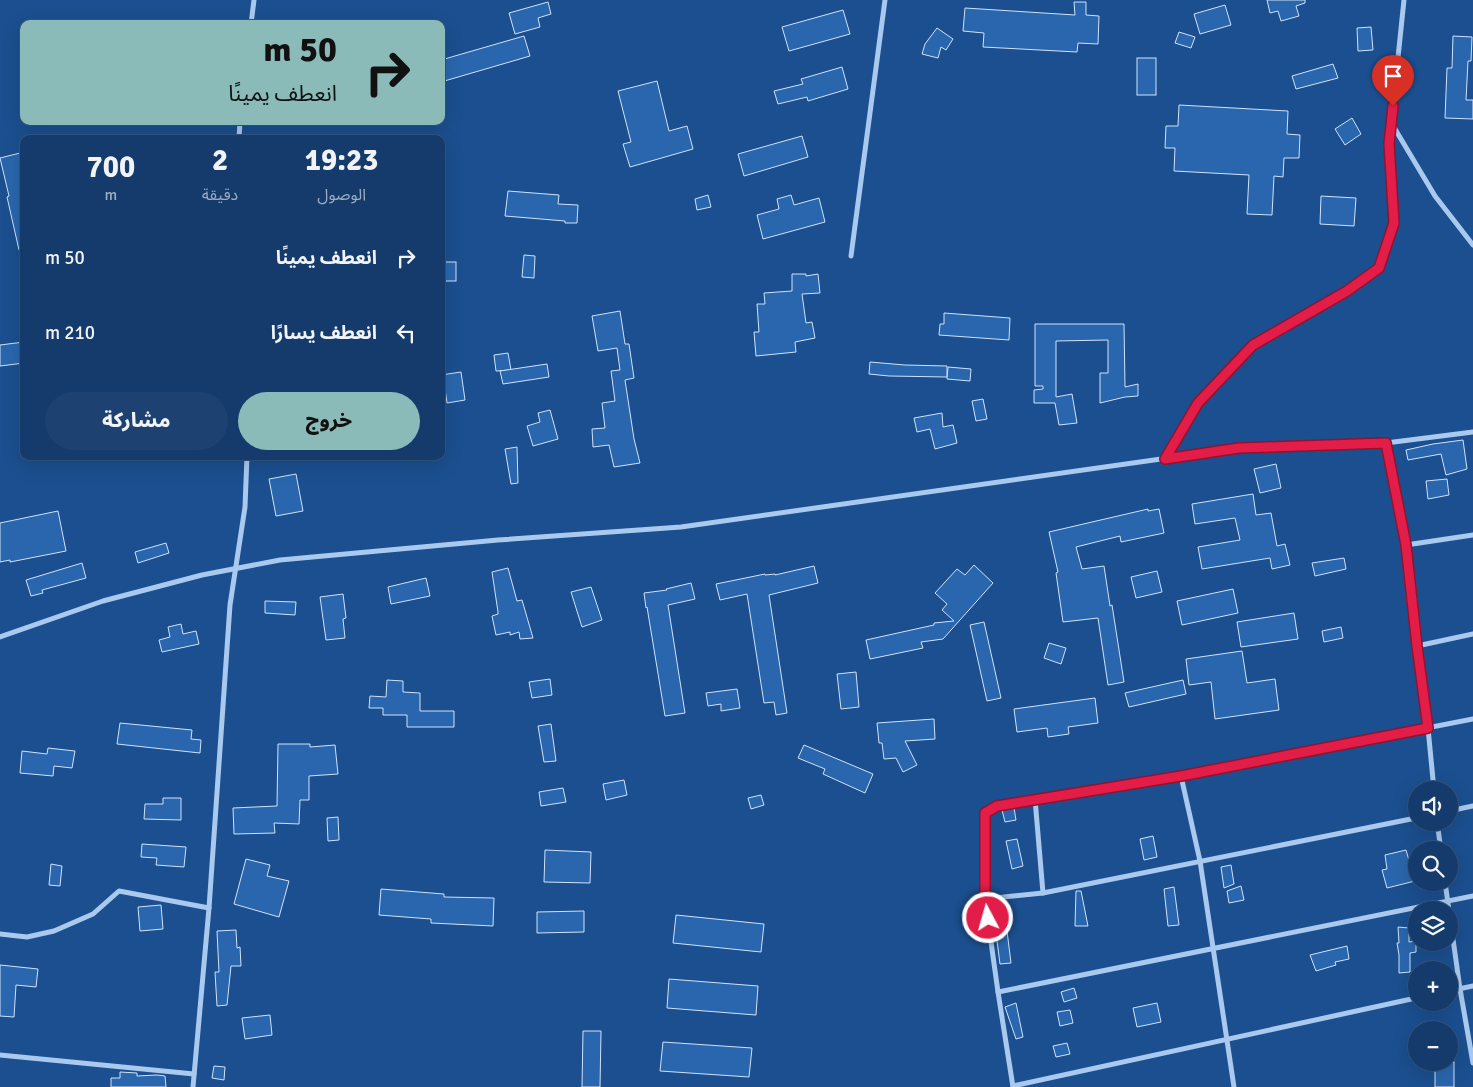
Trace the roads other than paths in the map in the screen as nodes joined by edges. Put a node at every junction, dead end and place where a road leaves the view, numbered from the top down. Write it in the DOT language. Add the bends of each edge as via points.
graph roads {
  1 [pos="254,0"];
  2 [pos="885,0"];
  3 [pos="1404,0"];
  4 [pos="252,20"];
  5 [pos="1391,124"];
  6 [pos="1473,245"];
  7 [pos="851,256"];
  8 [pos="1473,432"];
  9 [pos="1386,443"];
  10 [pos="1165,459"];
  11 [pos="247,460"];
  12 [pos="1473,535"];
  13 [pos="1406,545"];
  14 [pos="236,568"];
  15 [pos="1473,634"];
  16 [pos="0,637"];
  17 [pos="1417,646"];
  18 [pos="1473,719"];
  19 [pos="1428,728"];
  20 [pos="1181,776"];
  21 [pos="1433,781"];
  22 [pos="1035,799"];
  23 [pos="1473,806"];
  24 [pos="1458,809"];
  25 [pos="1408,820"];
  26 [pos="1200,861"];
  27 [pos="1447,891"];
  28 [pos="1043,893"];
  29 [pos="1473,896"];
  30 [pos="985,899"];
  31 [pos="1448,901"];
  32 [pos="209,908"];
  33 [pos="1408,909"];
  34 [pos="0,934"];
  35 [pos="1212,949"];
  36 [pos="1455,951"];
  37 [pos="1473,986"];
  38 [pos="1460,989"];
  39 [pos="998,992"];
  40 [pos="1408,1000"];
  41 [pos="1227,1040"];
  42 [pos="0,1055"];
  43 [pos="1473,1062"];
  44 [pos="194,1074"];
  45 [pos="193,1087"];
  46 [pos="1013,1087"];
  47 [pos="1234,1087"];
  1 -- 4 [label="street"];
  2 -- 7 [label="street"];
  3 -- 5 [label="street"];
  5 -- 6 [label="street" via="1435,196"];
  5 -- 10 [label="street" via="1389,144 1394,223 1379,268 1347,291 1253,345 1198,403"];
  8 -- 9 [label="street"];
  9 -- 10 [label="street" via="1239,448"];
  9 -- 13 [label="street"];
  10 -- 14 [label="street" via="681,526 358,552"];
  11 -- 14 [label="street" via="245,507"];
  12 -- 13 [label="street"];
  13 -- 17 [label="street"];
  14 -- 16 [label="street" via="103,601"];
  14 -- 32 [label="street" via="229,615"];
  15 -- 17 [label="street"];
  17 -- 19 [label="street"];
  18 -- 19 [label="street"];
  19 -- 20 [label="street"];
  19 -- 21 [label="street"];
  20 -- 22 [label="street"];
  20 -- 26 [label="street"];
  22 -- 28 [label="street"];
  22 -- 30 [label="street" via="997,806 985,813"];
  23 -- 24 [label="street"];
  25 -- 26 [label="street"];
  26 -- 28 [label="street"];
  26 -- 35 [label="street"];
  27 -- 31 [label="street"];
  28 -- 30 [label="street"];
  29 -- 31 [label="street"];
  30 -- 39 [label="street"];
  32 -- 34 [label="street" via="119,892 94,914 54,931 27,937"];
  32 -- 44 [label="street"];
  33 -- 35 [label="street"];
  35 -- 39 [label="street"];
  35 -- 41 [label="street"];
  36 -- 38 [label="street"];
  37 -- 38 [label="street"];
  38 -- 43 [label="street"];
  39 -- 46 [label="street"];
  40 -- 41 [label="street"];
  41 -- 46 [label="street"];
  41 -- 47 [label="street"];
  42 -- 44 [label="street"];
  44 -- 45 [label="street"];
}
